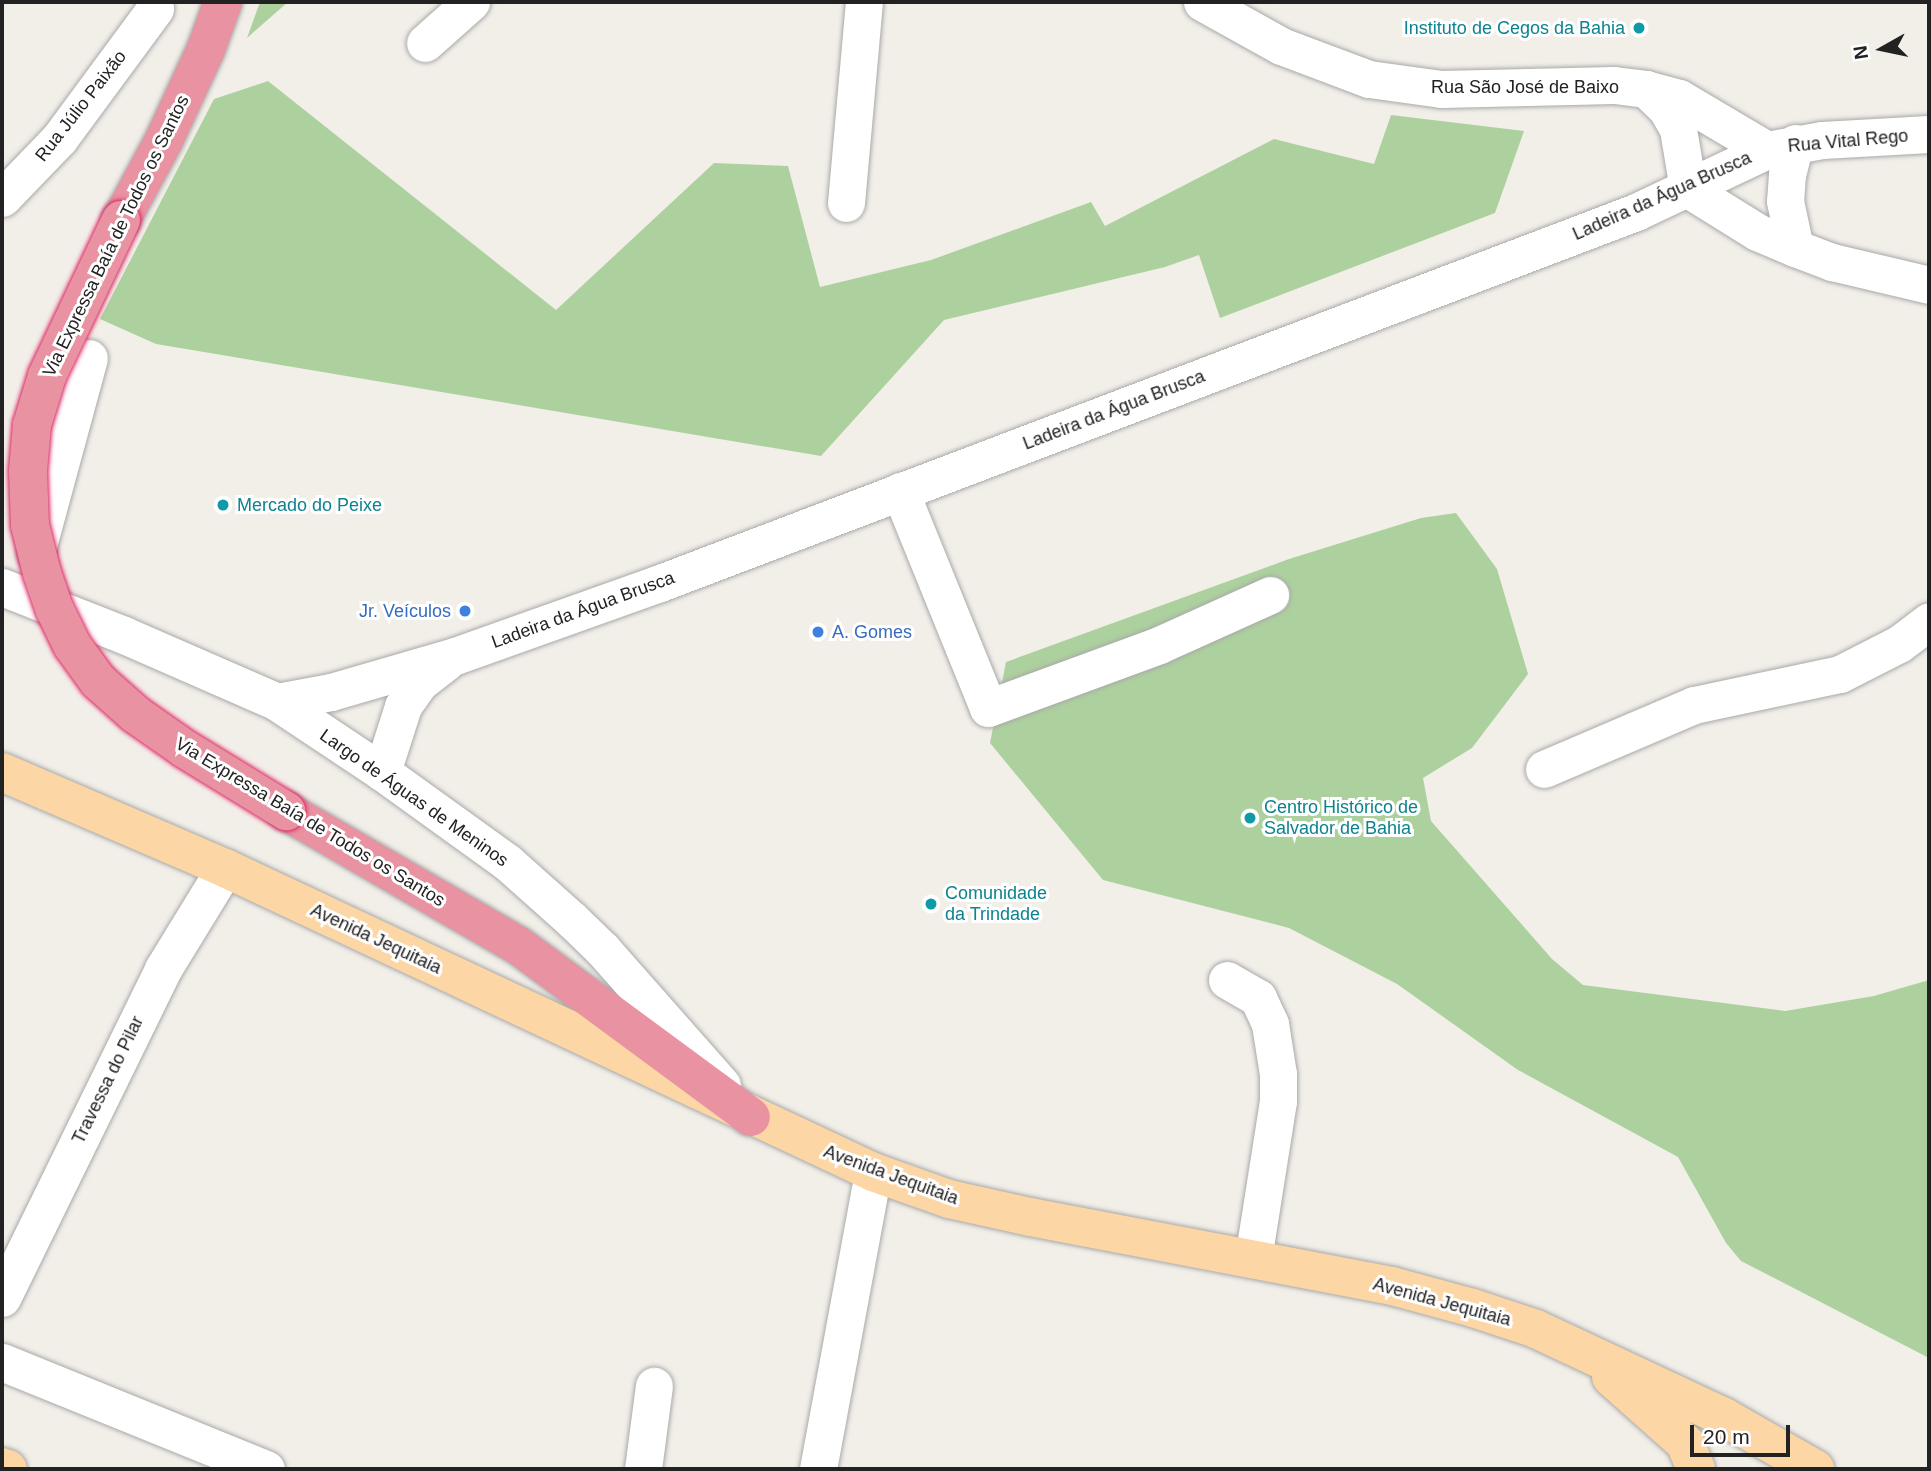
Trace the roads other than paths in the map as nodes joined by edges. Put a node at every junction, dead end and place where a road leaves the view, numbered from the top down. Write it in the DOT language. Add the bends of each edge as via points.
graph roads {
  1 [pos="223,2"];
  2 [pos="471,2"];
  3 [pos="864,2"];
  4 [pos="1202,2"];
  5 [pos="155,9"];
  6 [pos="425,43"];
  7 [pos="1646,89"];
  8 [pos="1929,134"];
  9 [pos="1781,147"];
  10 [pos="1688,189"];
  11 [pos="2,198"];
  12 [pos="846,203"];
  13 [pos="1795,248"];
  14 [pos="1929,285"];
  15 [pos="89,358"];
  16 [pos="900,491"];
  17 [pos="13,591"];
  18 [pos="1270,595"];
  19 [pos="1929,621"];
  20 [pos="455,656"];
  21 [pos="277,702"];
  22 [pos="1544,769"];
  23 [pos="2,772"];
  24 [pos="382,772"];
  25 [pos="225,869"];
  26 [pos="1227,980"];
  27 [pos="751,1117"];
  28 [pos="873,1172"];
  29 [pos="1253,1259"];
  30 [pos="2,1297"];
  31 [pos="1582,1350"];
  32 [pos="2,1362"];
  33 [pos="654,1386"];
  34 [pos="2,1467"];
  35 [pos="8,1469"];
  36 [pos="266,1469"];
  37 [pos="643,1469"];
  38 [pos="818,1469"];
  39 [pos="1696,1469"];
  40 [pos="1815,1469"];
  1 -- 27 [label="highway, Via Expressa Baía de Todos os Santos, bridge" via="164,140 47,376 32,425 27,471 30,524 55,610 97,681 135,714 286,811 519,946"];
  2 -- 6 [label="street"];
  3 -- 12 [label="street"];
  4 -- 7 [label="street, Rua São José de Baixo" via="1282,46 1368,79 1441,89 1614,85"];
  5 -- 11 [label="street, Rua Júlio Paixão" via="59,139"];
  7 -- 9 [label="street, Rua São José de Baixo" via="1679,98"];
  7 -- 10 [label="street" via="1666,108 1678,129"];
  8 -- 9 [label="street, Rua Vital Rego"];
  9 -- 10 [label="street, Ladeira da Água Brusca"];
  9 -- 13 [label="street"];
  10 -- 13 [label="street" via="1756,232"];
  10 -- 16 [label="street, Ladeira da Água Brusca"];
  13 -- 14 [label="street" via="1832,262"];
  15 -- 17 [label="street"];
  16 -- 18 [label="street" via="988,708 1158,645"];
  16 -- 20 [label="street, Ladeira da Água Brusca"];
  17 -- 21 [label="street, Largo de Águas de Meninos"];
  19 -- 22 [label="street" via="1899,644 1840,674 1694,705"];
  20 -- 21 [label="street, Ladeira da Água Brusca" via="331,692"];
  20 -- 24 [label="street, Ladeira da Água Brusca" via="419,683 403,706"];
  21 -- 24 [label="street, Largo de Águas de Meninos"];
  23 -- 25 [label="main road, Avenida Jequitaia"];
  24 -- 27 [label="street, Largo de Águas de Meninos" via="507,862 571,919"];
  25 -- 27 [label="main road, Avenida Jequitaia"];
  25 -- 30 [label="street, Travessa do Pilar" via="163,969"];
  26 -- 29 [label="street" via="1258,998 1275,1048 1278,1101"];
  27 -- 28 [label="main road, Avenida Jequitaia"];
  28 -- 29 [label="main road, Avenida Jequitaia" via="949,1199"];
  28 -- 38 [label="street"];
  29 -- 31 [label="main road, Avenida Jequitaia" via="1392,1286 1474,1308"];
  31 -- 39 [label="main road" via="1685,1443"];
  31 -- 40 [label="main road, Avenida Jequitaia" via="1724,1417"];
  32 -- 36 [label="street"];
  33 -- 37 [label="street"];
  34 -- 35 [label="main road"];
}
